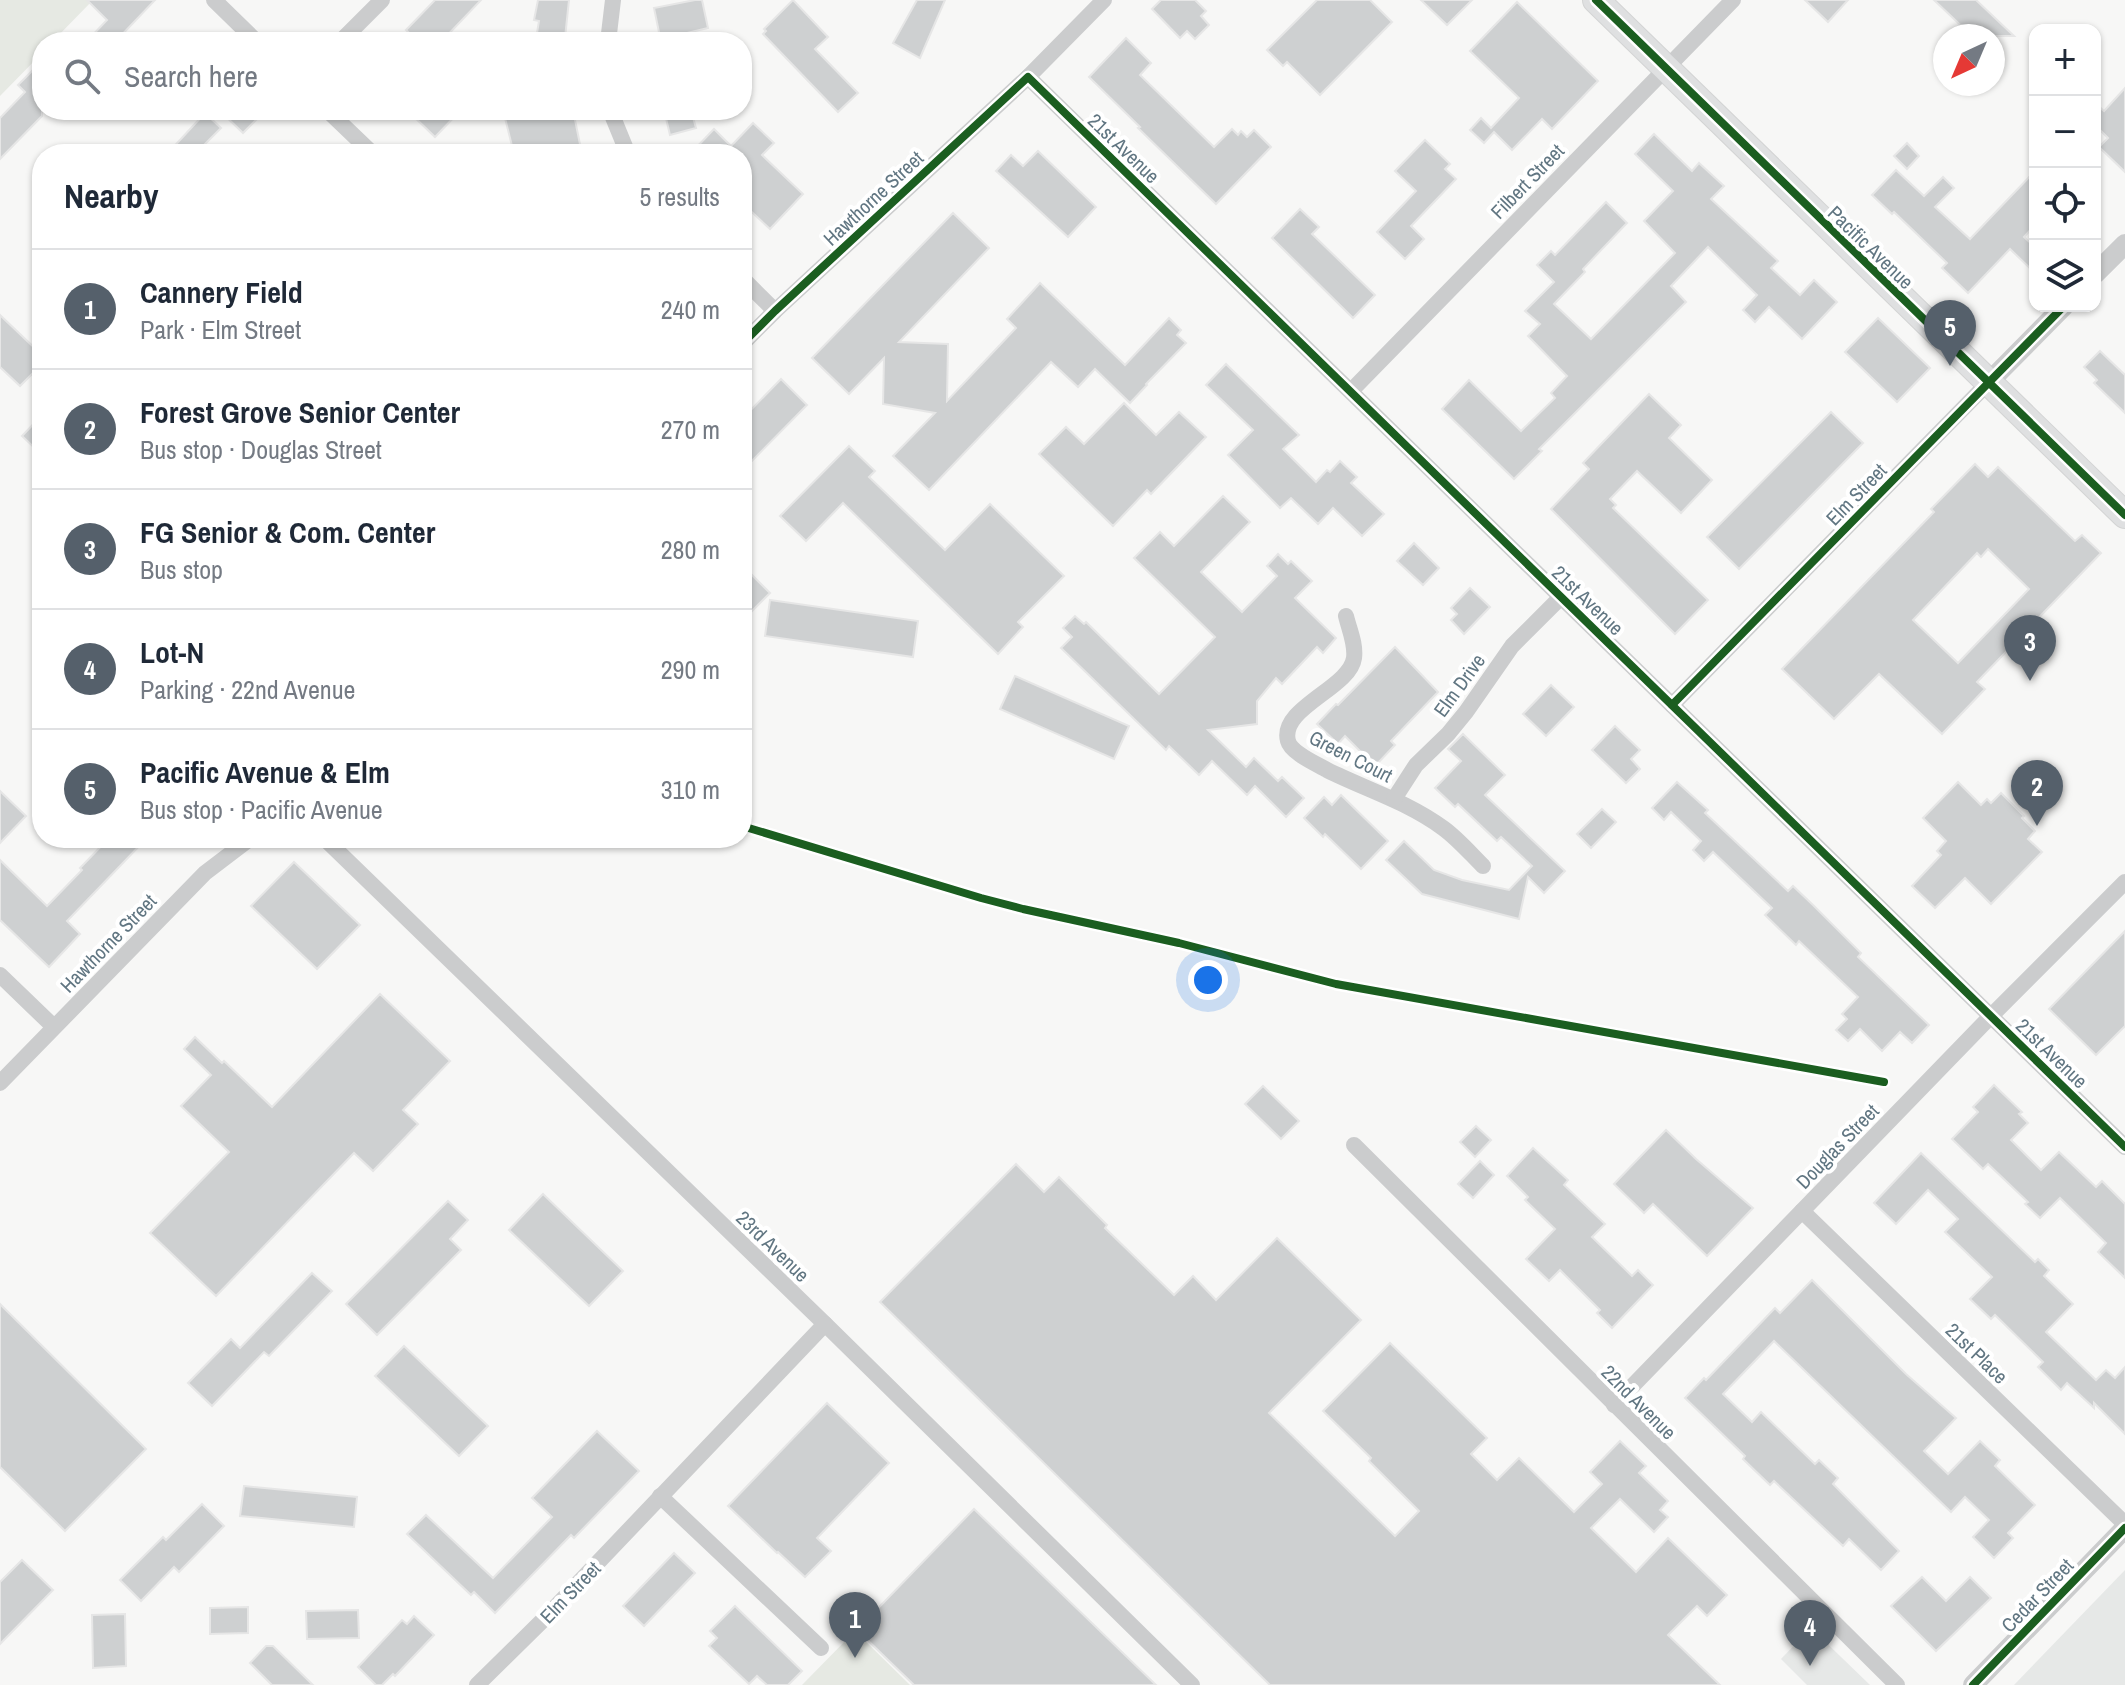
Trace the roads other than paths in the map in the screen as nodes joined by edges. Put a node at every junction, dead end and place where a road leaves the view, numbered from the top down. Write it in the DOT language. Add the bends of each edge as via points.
graph roads {
  1 [pos="214,0"];
  2 [pos="382,0"];
  3 [pos="613,0"];
  4 [pos="1104,0"];
  5 [pos="1596,0"];
  6 [pos="1733,0"];
  7 [pos="247,32"];
  8 [pos="350,32"];
  9 [pos="609,32"];
  10 [pos="1666,68"];
  11 [pos="1028,77"];
  12 [pos="337,120"];
  13 [pos="614,120"];
  14 [pos="363,144"];
  15 [pos="624,144"];
  16 [pos="2125,244"];
  17 [pos="2101,268"];
  18 [pos="752,288"];
  19 [pos="775,311"];
  20 [pos="2058,312"];
  21 [pos="752,334"];
  22 [pos="1989,382"];
  23 [pos="1351,391"];
  24 [pos="2125,515"];
  25 [pos="1561,597"];
  26 [pos="1346,616"];
  27 [pos="1672,705"];
  28 [pos="1394,799"];
  29 [pos="238,848"];
  30 [pos="334,848"];
  31 [pos="1483,866"];
  32 [pos="2125,882"];
  33 [pos="0,975"];
  34 [pos="1991,1016"];
  35 [pos="54,1027"];
  36 [pos="0,1083"];
  37 [pos="1354,1145"];
  38 [pos="2125,1147"];
  39 [pos="1802,1211"];
  40 [pos="825,1324"];
  41 [pos="1614,1405"];
  42 [pos="660,1496"];
  43 [pos="2125,1526"];
  44 [pos="821,1648"];
  45 [pos="477,1685"];
  46 [pos="1192,1685"];
  47 [pos="1897,1685"];
  48 [pos="1973,1685"];
  1 -- 7 [label="street"];
  2 -- 8 [label="street"];
  3 -- 9 [label="street"];
  4 -- 11 [label="street, Hawthorne Street"];
  5 -- 10 [label="main road, Pacific Avenue"];
  6 -- 10 [label="street, Filbert Street"];
  10 -- 22 [label="main road, Pacific Avenue"];
  10 -- 23 [label="street, Filbert Street"];
  11 -- 19 [label="street, Hawthorne Street"];
  11 -- 23 [label="street, 21st Avenue"];
  12 -- 14 [label="street"];
  13 -- 15 [label="street"];
  16 -- 17 [label="street"];
  18 -- 19 [label="street"];
  19 -- 21 [label="street, Hawthorne Street"];
  20 -- 22 [label="street, Elm Street"];
  22 -- 24 [label="main road, Pacific Avenue"];
  22 -- 27 [label="street, Elm Street"];
  23 -- 25 [label="street, 21st Avenue"];
  25 -- 27 [label="street, 21st Avenue"];
  25 -- 28 [label="street, Elm Drive" via="1512,646"];
  26 -- 28 [label="street, Green Court" via="1354,648 1352,666 1300,713 1287,739 1306,758"];
  27 -- 34 [label="street, 21st Avenue"];
  28 -- 31 [label="street, Green Court" via="1443,828"];
  29 -- 35 [label="street, Hawthorne Street" via="205,873"];
  30 -- 40 [label="street, 23rd Avenue"];
  32 -- 34 [label="street, Douglas Street"];
  33 -- 35 [label="street"];
  34 -- 38 [label="street, 21st Avenue"];
  34 -- 39 [label="street, Douglas Street"];
  35 -- 36 [label="street, Hawthorne Street"];
  37 -- 41 [label="street, 22nd Avenue"];
  39 -- 41 [label="street, Douglas Street"];
  39 -- 43 [label="street, 21st Place"];
  40 -- 42 [label="street, Elm Street"];
  40 -- 46 [label="street, 23rd Avenue"];
  41 -- 47 [label="street, 22nd Avenue"];
  42 -- 44 [label="street"];
  42 -- 45 [label="street, Elm Street"];
  43 -- 48 [label="street, Cedar Street"];
}
